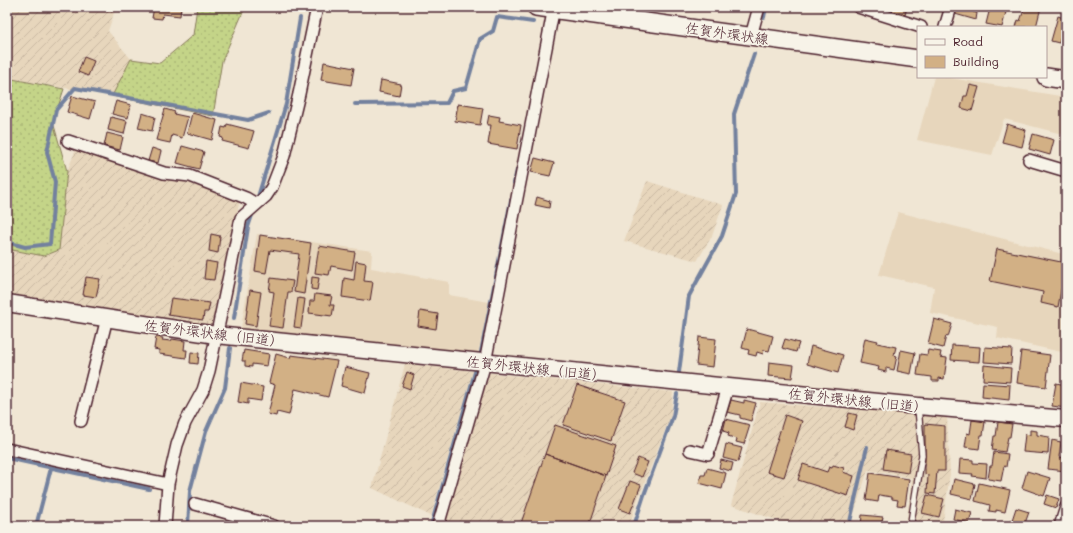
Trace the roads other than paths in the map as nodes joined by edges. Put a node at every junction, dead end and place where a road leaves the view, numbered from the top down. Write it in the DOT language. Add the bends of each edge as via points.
graph roads {
  1 [pos="317,7"];
  2 [pos="536,7"];
  3 [pos="759,7"];
  4 [pos="858,7"];
  5 [pos="951,7"];
  6 [pos="554,8"];
  7 [pos="918,26"];
  8 [pos="946,26"];
  9 [pos="752,36"];
  10 [pos="917,59"];
  11 [pos="1047,77"];
  12 [pos="1066,80"];
  13 [pos="68,141"];
  14 [pos="1028,160"];
  15 [pos="1066,171"];
  16 [pos="256,204"];
  17 [pos="7,303"];
  18 [pos="107,318"];
  19 [pos="216,335"];
  20 [pos="485,363"];
  21 [pos="728,387"];
  22 [pos="918,406"];
  23 [pos="1066,419"];
  24 [pos="81,421"];
  25 [pos="7,448"];
  26 [pos="690,450"];
  27 [pos="168,484"];
  28 [pos="195,504"];
  29 [pos="1066,507"];
  30 [pos="911,522"];
  31 [pos="165,526"];
  32 [pos="274,526"];
  33 [pos="438,526"];
  34 [pos="1060,526"];
  1 -- 16 [label="street" via="284,156 272,186 266,196"];
  2 -- 6 [label="main road, 佐賀外環状線"];
  3 -- 9 [label="street"];
  4 -- 7 [label="street"];
  5 -- 8 [label="street"];
  6 -- 9 [label="main road, 佐賀外環状線"];
  6 -- 20 [label="street"];
  9 -- 10 [label="main road, 佐賀外環状線"];
  11 -- 12 [label="main road"];
  13 -- 16 [label="street" via="164,173 190,176"];
  14 -- 15 [label="street"];
  16 -- 19 [label="street" via="241,218"];
  17 -- 18 [label="street, 佐賀外環状線（旧道）"];
  18 -- 19 [label="street, 佐賀外環状線（旧道）"];
  18 -- 24 [label="street"];
  19 -- 20 [label="street, 佐賀外環状線（旧道）"];
  19 -- 27 [label="street" via="203,390 185,423"];
  20 -- 21 [label="street, 佐賀外環状線（旧道）"];
  20 -- 33 [label="street"];
  21 -- 22 [label="street, 佐賀外環状線（旧道）"];
  21 -- 26 [label="street" via="708,454"];
  22 -- 23 [label="street, 佐賀外環状線（旧道）"];
  22 -- 30 [label="lane" via="922,455"];
  25 -- 27 [label="street"];
  27 -- 31 [label="street"];
  28 -- 32 [label="street"];
  29 -- 34 [label="street"];
}
